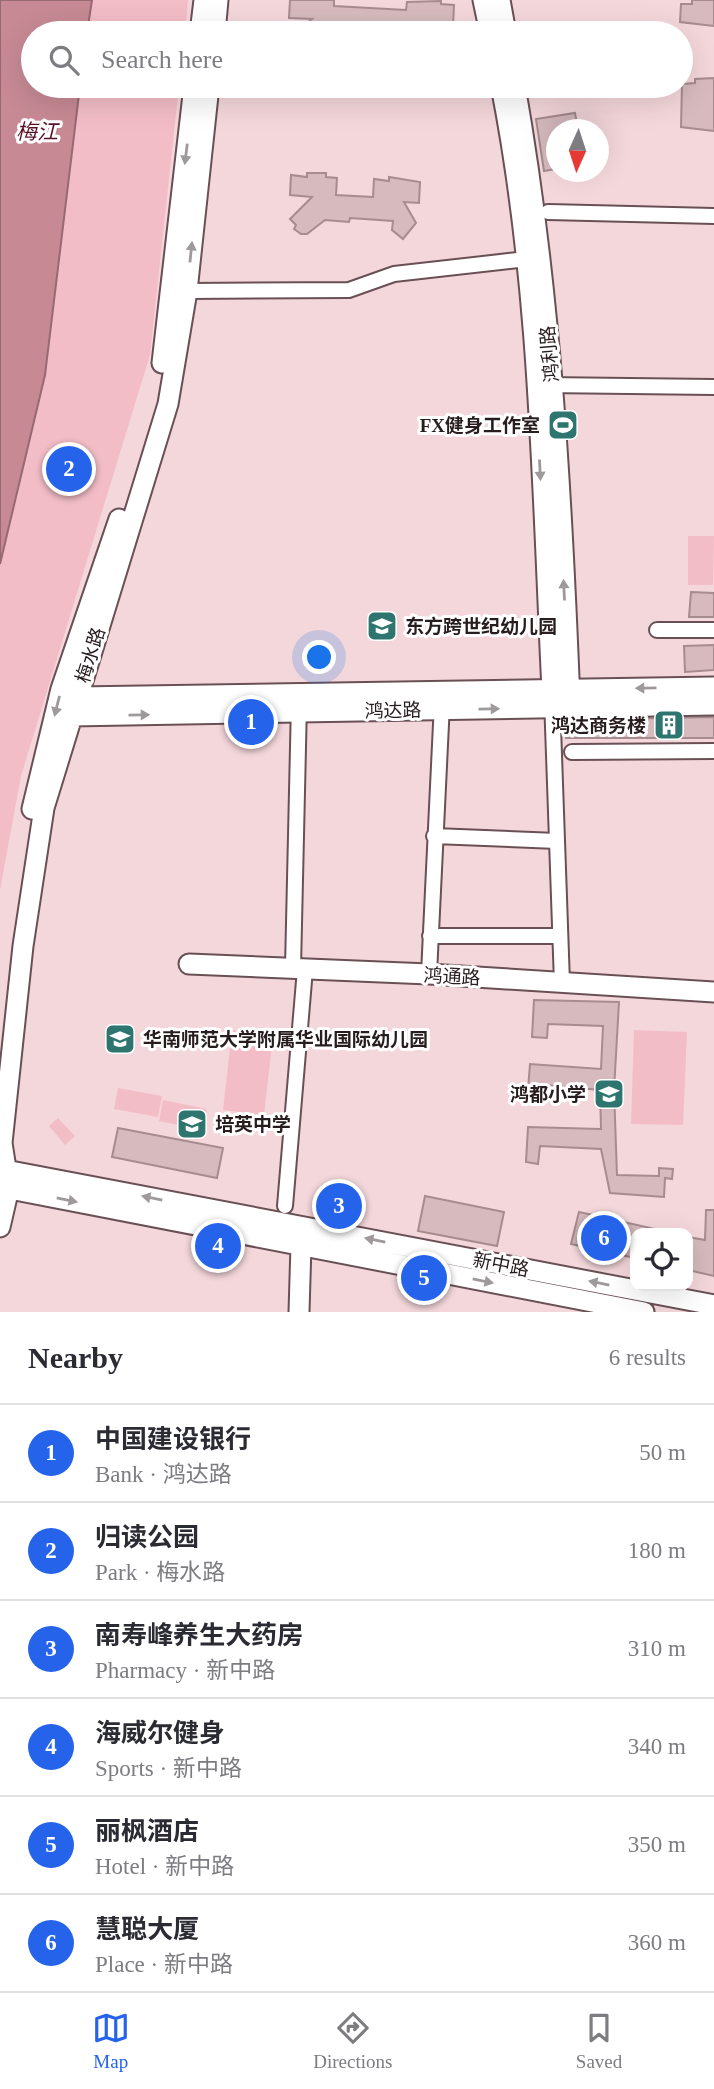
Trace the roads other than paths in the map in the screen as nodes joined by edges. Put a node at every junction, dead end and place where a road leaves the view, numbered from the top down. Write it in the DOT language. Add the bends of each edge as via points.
graph roads {
  1 [pos="204,0"];
  2 [pos="218,0"];
  3 [pos="484,0"];
  4 [pos="500,0"];
  5 [pos="201,21"];
  6 [pos="216,21"];
  7 [pos="488,21"];
  8 [pos="504,21"];
  9 [pos="193,98"];
  10 [pos="208,98"];
  11 [pos="502,98"];
  12 [pos="517,98"];
  13 [pos="548,212"];
  14 [pos="714,216"];
  15 [pos="527,259"];
  16 [pos="187,291"];
  17 [pos="544,385"];
  18 [pos="714,387"];
  19 [pos="657,630"];
  20 [pos="714,630"];
  21 [pos="714,687"];
  22 [pos="77,697"];
  23 [pos="561,698"];
  24 [pos="442,701"];
  25 [pos="299,703"];
  26 [pos="714,705"];
  27 [pos="71,716"];
  28 [pos="714,751"];
  29 [pos="572,752"];
  30 [pos="434,836"];
  31 [pos="557,841"];
  32 [pos="430,936"];
  33 [pos="560,936"];
  34 [pos="189,964"];
  35 [pos="299,968"];
  36 [pos="429,974"];
  37 [pos="562,983"];
  38 [pos="714,992"];
  39 [pos="0,1038"];
  40 [pos="4,1178"];
  41 [pos="285,1206"];
  42 [pos="0,1227"];
  43 [pos="301,1245"];
  44 [pos="714,1305"];
  45 [pos="299,1312"];
  46 [pos="644,1312"];
  1 -- 5 [label="main road"];
  2 -- 6 [label="main road"];
  3 -- 7 [label="main road"];
  4 -- 8 [label="main road"];
  9 -- 39 [label="main road, 梅水路, one-way" via="158,404 61,689 24,848"];
  16 -- 10 [label="main road, 梅水路, one-way"];
  11 -- 15 [label="main road, 鸿利路"];
  12 -- 17 [label="main road, 鸿利路" via="539,246"];
  13 -- 14 [label="street"];
  15 -- 16 [label="street" via="394,274 349,290"];
  15 -- 17 [label="main road, 鸿利路"];
  16 -- 22 [label="main road, 梅水路" via="168,404"];
  17 -- 18 [label="street"];
  17 -- 23 [label="main road, 鸿利路"];
  19 -- 20 [label="street"];
  21 -- 23 [label="main road, 鸿达路, one-way"];
  22 -- 25 [label="main road, 鸿达路"];
  22 -- 27 [label="main road, 梅水路"];
  23 -- 24 [label="main road, 鸿达路"];
  23 -- 26 [label="main road, 鸿达路"];
  23 -- 31 [label="street"];
  24 -- 25 [label="main road, 鸿达路"];
  24 -- 30 [label="street"];
  27 -- 25 [label="main road, 鸿达路, one-way"];
  25 -- 35 [label="street"];
  27 -- 40 [label="main road, 梅水路" via="44,808 34,864 2,1143"];
  28 -- 29 [label="street"];
  30 -- 31 [label="street"];
  30 -- 32 [label="street"];
  31 -- 33 [label="street"];
  32 -- 33 [label="street"];
  32 -- 36 [label="street"];
  33 -- 37 [label="street"];
  34 -- 35 [label="main road, 鸿通路"];
  35 -- 36 [label="main road, 鸿通路"];
  35 -- 41 [label="street"];
  36 -- 37 [label="main road, 鸿通路"];
  37 -- 38 [label="main road, 鸿通路"];
  40 -- 42 [label="main road, 梅水路"];
  40 -- 43 [label="main road, 新中路, one-way"];
  44 -- 40 [label="main road, 新中路, one-way"];
  43 -- 45 [label="main road"];
  43 -- 46 [label="main road, 新中路, one-way"];
}
